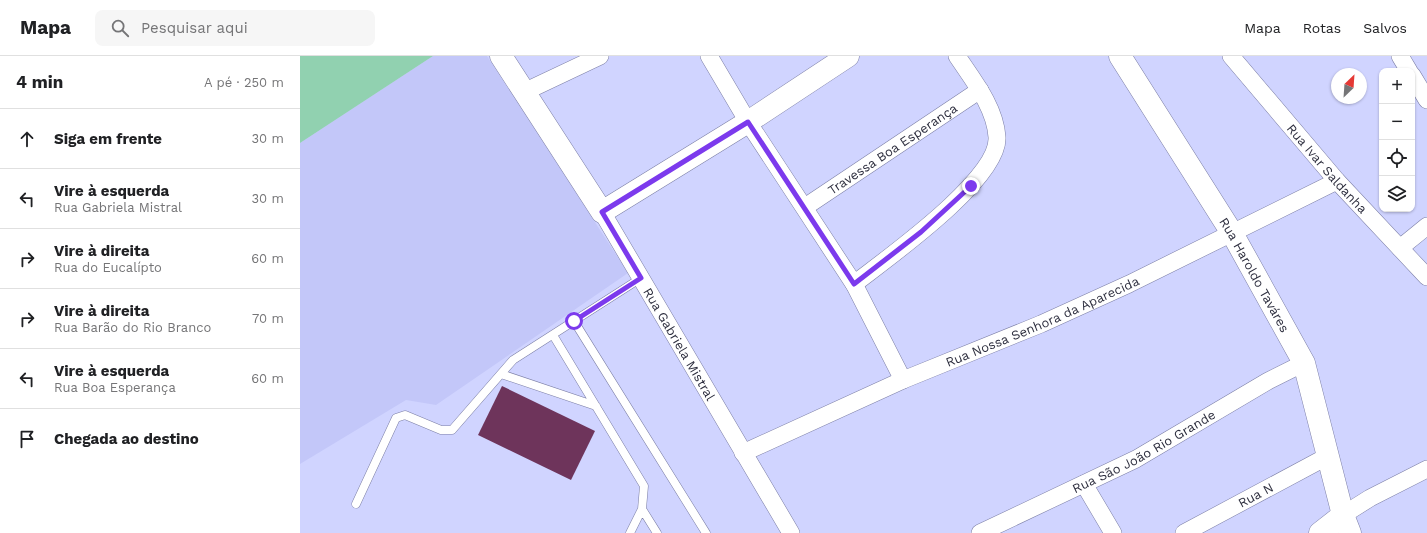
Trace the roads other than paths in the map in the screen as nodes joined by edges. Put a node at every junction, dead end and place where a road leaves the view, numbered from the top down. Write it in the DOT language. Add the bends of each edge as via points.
graph roads {
  1 [pos="501,56"];
  2 [pos="600,56"];
  3 [pos="709,56"];
  4 [pos="848,56"];
  5 [pos="957,56"];
  6 [pos="1120,56"];
  7 [pos="1231,56"];
  8 [pos="1400,56"];
  9 [pos="1407,68"];
  10 [pos="1415,80"];
  11 [pos="980,90"];
  12 [pos="524,92"];
  13 [pos="1427,100"];
  14 [pos="748,122"];
  15 [pos="1337,181"];
  16 [pos="805,207"];
  17 [pos="602,212"];
  18 [pos="1427,226"];
  19 [pos="1232,233"];
  20 [pos="1400,248"];
  21 [pos="1427,277"];
  22 [pos="641,278"];
  23 [pos="854,284"];
  24 [pos="574,321"];
  25 [pos="553,334"];
  26 [pos="1304,363"];
  27 [pos="501,374"];
  28 [pos="903,380"];
  29 [pos="596,406"];
  30 [pos="743,452"];
  31 [pos="1328,456"];
  32 [pos="1427,470"];
  33 [pos="1084,484"];
  34 [pos="356,504"];
  35 [pos="642,509"];
  36 [pos="1347,524"];
  37 [pos="630,533"];
  38 [pos="658,533"];
  39 [pos="706,533"];
  40 [pos="791,533"];
  41 [pos="980,533"];
  42 [pos="1113,533"];
  43 [pos="1184,533"];
  44 [pos="1320,533"];
  1 -- 12 [label="street, Rua Gabriela Mistral"];
  2 -- 12 [label="street"];
  3 -- 14 [label="street"];
  4 -- 14 [label="street"];
  5 -- 11 [label="street"];
  6 -- 19 [label="street, Rua Haroldo Taváres"];
  7 -- 15 [label="street, Rua Ivar Saldanha"];
  8 -- 9 [label="street"];
  10 -- 13 [label="street"];
  11 -- 16 [label="street, Travessa Boa Esperança"];
  11 -- 23 [label="street" via="994,121 997,138 988,165 971,186 921,232"];
  12 -- 17 [label="street, Rua Gabriela Mistral"];
  14 -- 16 [label="street"];
  14 -- 17 [label="street"];
  15 -- 19 [label="street, Rua Nossa Senhora da Aparecida"];
  15 -- 20 [label="street, Rua Ivar Saldanha"];
  16 -- 23 [label="street"];
  17 -- 22 [label="street, Rua Gabriela Mistral"];
  18 -- 20 [label="street"];
  19 -- 26 [label="street, Rua Haroldo Taváres"];
  19 -- 28 [label="street, Rua Nossa Senhora da Aparecida" via="1041,324"];
  20 -- 21 [label="street, Rua Ivar Saldanha"];
  22 -- 24 [label="lane"];
  22 -- 30 [label="street, Rua Gabriela Mistral"];
  23 -- 28 [label="street"];
  24 -- 25 [label="lane"];
  24 -- 39 [label="lane"];
  25 -- 27 [label="lane" via="513,360"];
  25 -- 29 [label="lane"];
  26 -- 31 [label="street, Rua Haroldo Taváres"];
  26 -- 33 [label="street, Rua São João Rio Grande" via="1268,381 1136,459"];
  27 -- 29 [label="lane"];
  27 -- 34 [label="lane" via="452,430 441,430 405,415 396,418"];
  28 -- 30 [label="street, Rua Nossa Senhora da Aparecida"];
  29 -- 35 [label="lane" via="644,486"];
  30 -- 40 [label="street, Rua Gabriela Mistral"];
  31 -- 36 [label="street, Rua Haroldo Taváres"];
  31 -- 43 [label="street, Rua N"];
  32 -- 36 [label="street" via="1370,498"];
  33 -- 41 [label="street, Rua São João Rio Grande"];
  33 -- 42 [label="street"];
  35 -- 37 [label="lane"];
  35 -- 38 [label="lane"];
  36 -- 44 [label="street"];
}
